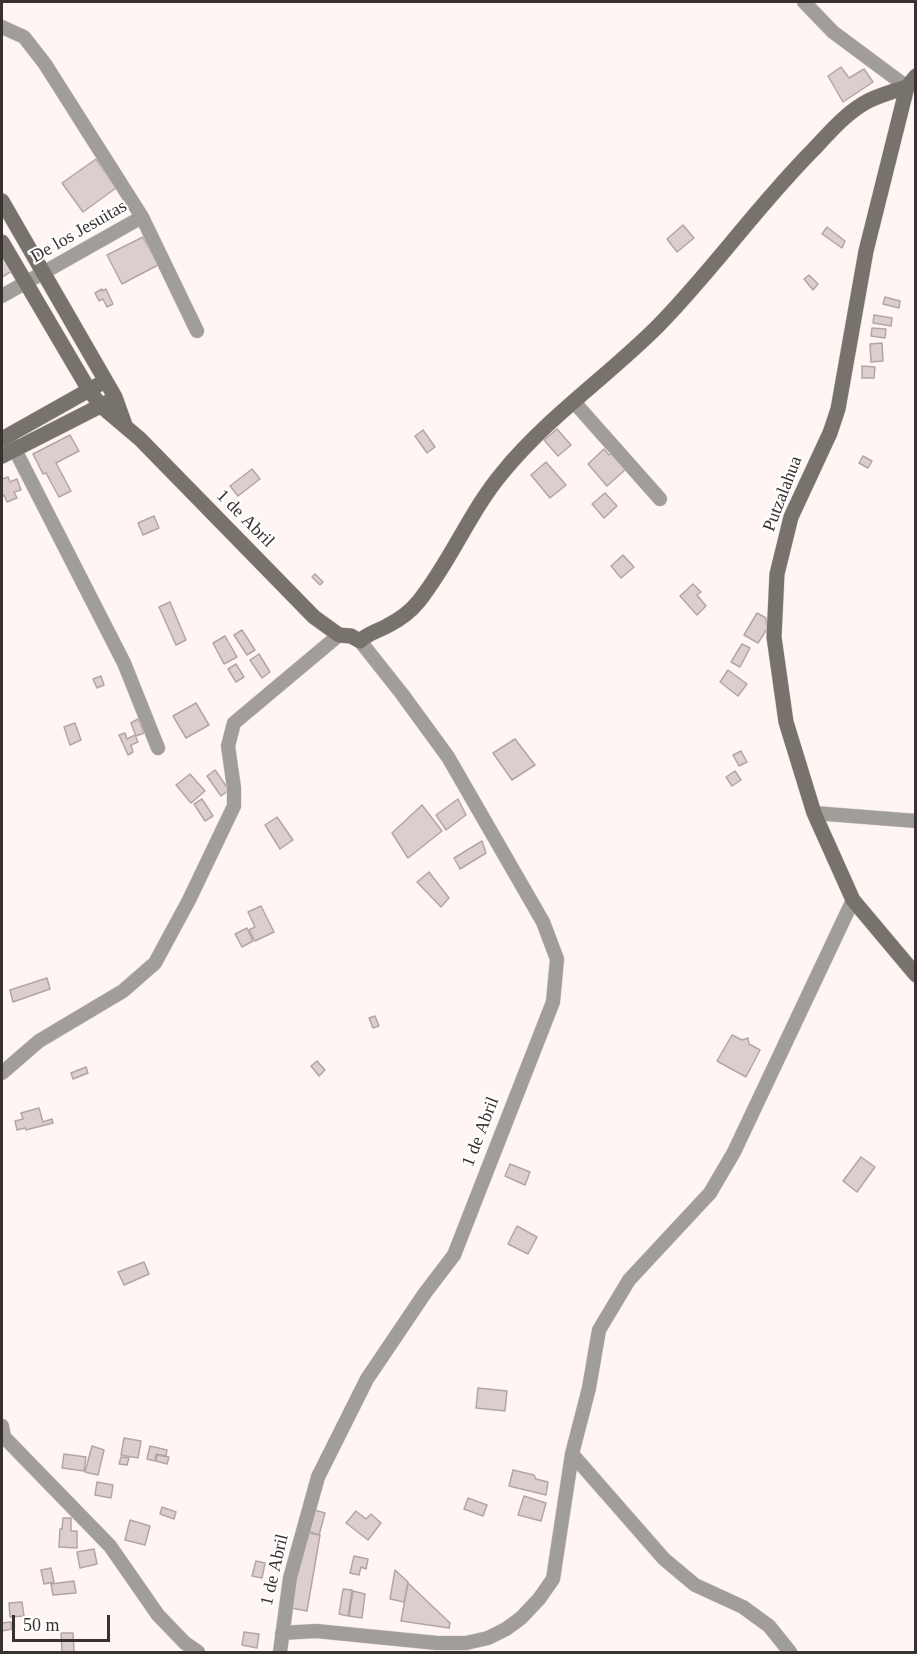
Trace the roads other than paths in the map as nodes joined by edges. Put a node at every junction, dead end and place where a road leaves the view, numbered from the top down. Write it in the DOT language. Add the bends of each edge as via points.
graph roads {
  1 [pos="804,2"];
  2 [pos="2,27"];
  3 [pos="911,81"];
  4 [pos="2,201"];
  5 [pos="142,217"];
  6 [pos="2,242"];
  7 [pos="44,274"];
  8 [pos="26,283"];
  9 [pos="2,296"];
  10 [pos="197,331"];
  11 [pos="105,381"];
  12 [pos="89,390"];
  13 [pos="115,398"];
  14 [pos="574,402"];
  15 [pos="101,406"];
  16 [pos="126,428"];
  17 [pos="6,445"];
  18 [pos="660,499"];
  19 [pos="339,635"];
  20 [pos="360,641"];
  21 [pos="158,748"];
  22 [pos="814,813"];
  23 [pos="915,821"];
  24 [pos="853,900"];
  25 [pos="915,975"];
  26 [pos="2,1073"];
  27 [pos="2,1433"];
  28 [pos="572,1454"];
  29 [pos="282,1633"];
  30 [pos="198,1653"];
  31 [pos="280,1653"];
  32 [pos="790,1653"];
  1 -- 3 [label="street" via="833,32"];
  2 -- 5 [label="street" via="24,37 45,64"];
  3 -- 14 [label="street" via="868,101 842,120 801,161 688,294"];
  3 -- 22 [label="street, Putzalahua" via="866,251 838,409 791,517 777,574 774,637 786,722"];
  4 -- 7 [label="street, 1 de Abril"];
  5 -- 7 [label="street, De los Jesuitas"];
  5 -- 10 [label="street"];
  6 -- 8 [label="street, 1 de Abril"];
  7 -- 8 [label="street, De los Jesuitas"];
  7 -- 11 [label="street, 1 de Abril"];
  8 -- 9 [label="street, De los Jesuitas"];
  8 -- 12 [label="street, 1 de Abril"];
  11 -- 12 [label="street"];
  11 -- 13 [label="street, 1 de Abril"];
  12 -- 15 [label="street, 1 de Abril"];
  12 -- 17 [label="street"];
  13 -- 15 [label="street"];
  13 -- 16 [label="street, 1 de Abril"];
  14 -- 18 [label="street"];
  14 -- 20 [label="street" via="529,441 502,473 419,601 387,627 365,635"];
  15 -- 16 [label="street, 1 de Abril"];
  15 -- 17 [label="street"];
  16 -- 19 [label="street, 1 de Abril" via="314,617"];
  17 -- 21 [label="street" via="124,663"];
  19 -- 20 [label="street, 1 de Abril"];
  19 -- 26 [label="street" via="234,723 228,746 234,806 155,963 123,991 39,1041"];
  20 -- 29 [label="street, 1 de Abril" via="448,757 543,922 557,959 553,1002 454,1255 367,1379 318,1477 290,1578"];
  22 -- 23 [label="street"];
  22 -- 24 [label="street, Putzalahua"];
  24 -- 25 [label="street, Putzalahua"];
  24 -- 28 [label="street" via="716,1183 629,1280 599,1330"];
  27 -- 30 [label="street" via="110,1546 158,1615"];
  28 -- 29 [label="street" via="553,1579 539,1599 506,1629 466,1643 316,1631"];
  28 -- 32 [label="street" via="664,1559 695,1585 743,1607 769,1626"];
  29 -- 31 [label="street, 1 de Abril"];
}
